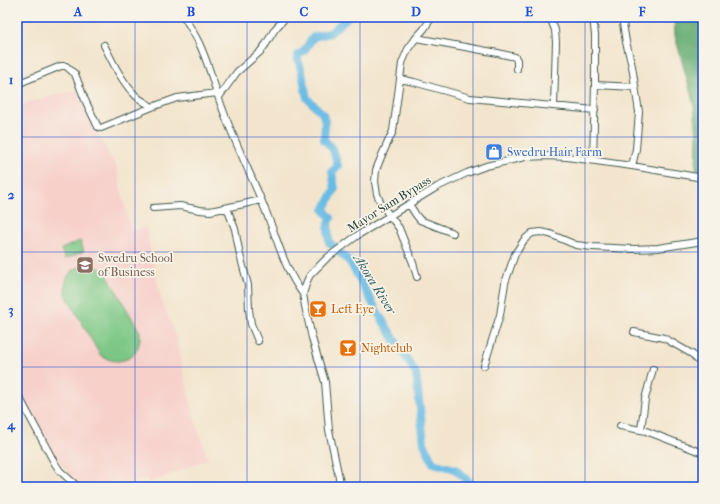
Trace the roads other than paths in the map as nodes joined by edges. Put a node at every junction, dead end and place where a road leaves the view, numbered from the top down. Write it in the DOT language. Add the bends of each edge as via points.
graph roads {
  1 [pos="24,17"];
  2 [pos="184,17"];
  3 [pos="286,17"];
  4 [pos="432,17"];
  5 [pos="550,17"];
  6 [pos="593,17"];
  7 [pos="622,17"];
  8 [pos="17,19"];
  9 [pos="416,38"];
  10 [pos="104,45"];
  11 [pos="517,69"];
  12 [pos="400,79"];
  13 [pos="17,84"];
  14 [pos="595,85"];
  15 [pos="636,87"];
  16 [pos="218,95"];
  17 [pos="554,106"];
  18 [pos="152,107"];
  19 [pos="595,110"];
  20 [pos="593,160"];
  21 [pos="632,166"];
  22 [pos="703,178"];
  23 [pos="261,200"];
  24 [pos="409,204"];
  25 [pos="153,208"];
  26 [pos="227,208"];
  27 [pos="389,215"];
  28 [pos="453,233"];
  29 [pos="703,241"];
  30 [pos="417,277"];
  31 [pos="303,294"];
  32 [pos="634,332"];
  33 [pos="258,341"];
  34 [pos="484,366"];
  35 [pos="703,366"];
  36 [pos="653,369"];
  37 [pos="17,393"];
  38 [pos="620,426"];
  39 [pos="641,430"];
  40 [pos="703,453"];
  41 [pos="78,487"];
  42 [pos="341,487"];
  1 -- 8 [label="street"];
  2 -- 16 [label="street" via="198,40"];
  3 -- 16 [label="street" via="260,52 237,72"];
  4 -- 9 [label="street"];
  5 -- 17 [label="street" via="556,42"];
  6 -- 14 [label="street"];
  7 -- 15 [label="street"];
  9 -- 11 [label="street" via="515,57"];
  9 -- 12 [label="street" via="402,63"];
  10 -- 18 [label="street" via="127,85 137,97"];
  12 -- 17 [label="street" via="470,98"];
  12 -- 27 [label="street" via="393,131 376,170 375,182 381,204"];
  13 -- 18 [label="street" via="66,66 75,74 98,127 101,128"];
  14 -- 15 [label="street"];
  14 -- 19 [label="street"];
  15 -- 21 [label="street" via="638,135"];
  16 -- 18 [label="street" via="177,98"];
  16 -- 23 [label="street" via="240,154"];
  17 -- 19 [label="street"];
  19 -- 20 [label="street"];
  20 -- 21 [label="street, Mayor Sam Bypass"];
  20 -- 24 [label="street, Mayor Sam Bypass" via="525,157 486,166 437,187"];
  21 -- 22 [label="street, Mayor Sam Bypass"];
  23 -- 26 [label="street"];
  23 -- 31 [label="street" via="294,283"];
  24 -- 27 [label="street, Mayor Sam Bypass"];
  24 -- 28 [label="street" via="420,220"];
  25 -- 26 [label="street" via="180,206 210,211"];
  26 -- 33 [label="street" via="235,229 248,285 251,324"];
  27 -- 30 [label="street" via="399,228"];
  27 -- 31 [label="street, Mayor Sam Bypass" via="358,234 316,268 310,275"];
  29 -- 34 [label="street" via="634,250 592,247 550,234 532,233 515,254"];
  31 -- 42 [label="street, Mayor Sam Bypass" via="325,382 329,430"];
  32 -- 35 [label="street" via="664,338 692,354"];
  36 -- 39 [label="street" via="645,399"];
  37 -- 41 [label="street" via="54,462"];
  38 -- 39 [label="street"];
  39 -- 40 [label="street"];
}
